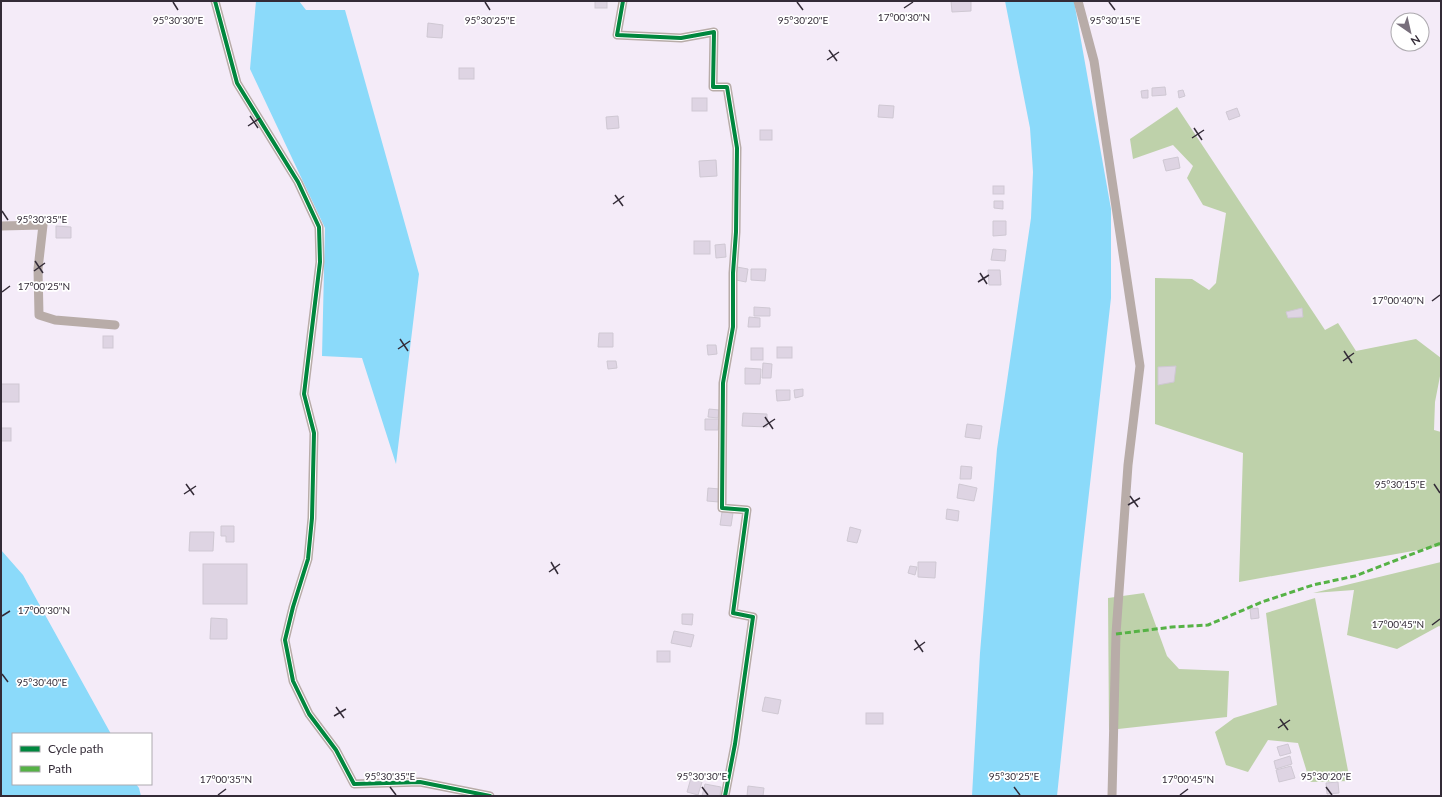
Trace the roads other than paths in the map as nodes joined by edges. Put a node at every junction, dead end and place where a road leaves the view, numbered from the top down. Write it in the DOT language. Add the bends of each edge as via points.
graph roads {
  1 [pos="215,1"];
  2 [pos="623,1"];
  3 [pos="1078,1"];
  4 [pos="1,226"];
  5 [pos="114,325"];
  6 [pos="490,796"];
  7 [pos="725,796"];
  8 [pos="1112,796"];
  1 -- 6 [label="street" via="237,83 298,182 319,227 320,262 304,394 314,433 312,518 308,559 285,640 293,681 309,714 336,750 354,784 420,782"];
  2 -- 7 [label="street" via="617,35 681,38 714,32 713,87 727,86 737,148 733,328 723,383 722,508 746,510 733,613 753,617"];
  3 -- 8 [label="street" via="1094,61 1140,366 1128,465 1116,627"];
  4 -- 5 [label="street" via="43,225 38,269 39,315 54,320"];
}
